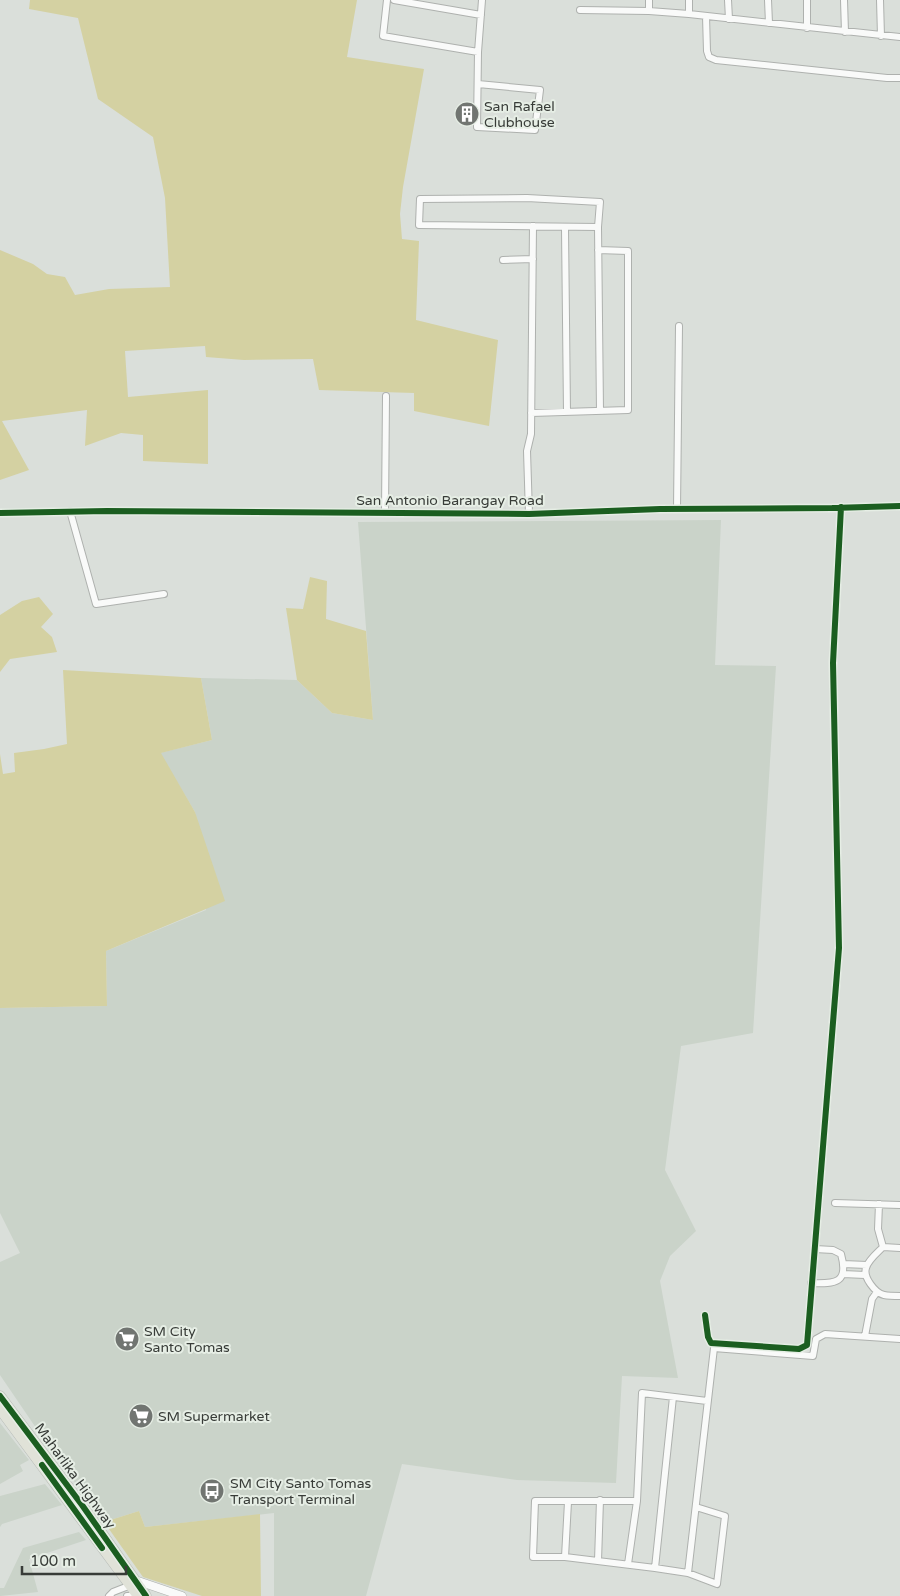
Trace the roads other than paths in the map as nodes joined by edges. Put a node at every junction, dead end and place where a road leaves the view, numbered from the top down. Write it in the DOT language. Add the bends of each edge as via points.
graph roads {
  1 [pos="387,0"];
  2 [pos="394,0"];
  3 [pos="482,0"];
  4 [pos="649,0"];
  5 [pos="689,0"];
  6 [pos="728,0"];
  7 [pos="768,0"];
  8 [pos="807,0"];
  9 [pos="844,0"];
  10 [pos="880,0"];
  11 [pos="431,3"];
  12 [pos="580,10"];
  13 [pos="649,11"];
  14 [pos="689,14"];
  15 [pos="481,15"];
  16 [pos="706,16"];
  17 [pos="728,19"];
  18 [pos="769,23"];
  19 [pos="807,28"];
  20 [pos="845,32"];
  21 [pos="881,36"];
  22 [pos="900,37"];
  23 [pos="478,52"];
  24 [pos="900,78"];
  25 [pos="478,84"];
  26 [pos="533,226"];
  27 [pos="565,228"];
  28 [pos="598,228"];
  29 [pos="598,250"];
  30 [pos="533,259"];
  31 [pos="503,260"];
  32 [pos="679,326"];
  33 [pos="386,396"];
  34 [pos="567,412"];
  35 [pos="600,412"];
  36 [pos="531,413"];
  37 [pos="900,506"];
  38 [pos="841,507"];
  39 [pos="677,508"];
  40 [pos="70,511"];
  41 [pos="386,512"];
  42 [pos="0,513"];
  43 [pos="529,514"];
  44 [pos="164,594"];
  45 [pos="835,1203"];
  46 [pos="879,1204"];
  47 [pos="900,1205"];
  48 [pos="883,1247"];
  49 [pos="900,1248"];
  50 [pos="815,1249"];
  51 [pos="844,1264"];
  52 [pos="867,1265"];
  53 [pos="843,1274"];
  54 [pos="865,1275"];
  55 [pos="811,1283"];
  56 [pos="877,1292"];
  57 [pos="900,1296"];
  58 [pos="705,1315"];
  59 [pos="865,1336"];
  60 [pos="900,1339"];
  61 [pos="0,1396"];
  62 [pos="673,1397"];
  63 [pos="707,1401"];
  64 [pos="0,1408"];
  65 [pos="600,1500"];
  66 [pos="637,1501"];
  67 [pos="568,1502"];
  68 [pos="696,1508"];
  69 [pos="566,1557"];
  70 [pos="598,1561"];
  71 [pos="628,1564"];
  72 [pos="655,1568"];
  73 [pos="688,1574"];
  74 [pos="130,1587"];
  75 [pos="109,1596"];
  76 [pos="138,1596"];
  77 [pos="146,1596"];
  78 [pos="182,1596"];
  1 -- 23 [label="street" via="383,36"];
  2 -- 11 [label="street"];
  3 -- 15 [label="street"];
  4 -- 13 [label="street"];
  5 -- 14 [label="street"];
  6 -- 17 [label="street"];
  7 -- 18 [label="street"];
  8 -- 19 [label="street"];
  9 -- 20 [label="street"];
  10 -- 21 [label="street"];
  11 -- 15 [label="street"];
  12 -- 13 [label="street"];
  13 -- 14 [label="street"];
  14 -- 16 [label="street"];
  15 -- 23 [label="street"];
  16 -- 17 [label="street"];
  16 -- 24 [label="street" via="707,51 709,57 716,60"];
  17 -- 18 [label="street"];
  18 -- 19 [label="street"];
  19 -- 20 [label="street"];
  20 -- 21 [label="street"];
  21 -- 22 [label="street"];
  23 -- 25 [label="street"];
  25 -- 25 [label="street" via="477,127 535,130 540,90"];
  26 -- 27 [label="street"];
  26 -- 28 [label="street" via="419,225 420,199 527,198 600,202"];
  26 -- 30 [label="street"];
  27 -- 28 [label="street"];
  27 -- 34 [label="street"];
  28 -- 29 [label="street"];
  29 -- 35 [label="street"];
  29 -- 35 [label="street" via="628,251 628,410"];
  30 -- 31 [label="street"];
  30 -- 36 [label="street"];
  32 -- 39 [label="street"];
  33 -- 41 [label="street"];
  34 -- 35 [label="street"];
  34 -- 36 [label="street"];
  36 -- 43 [label="street" via="527,451"];
  37 -- 38 [label="street, San Antonio Barangay Road"];
  38 -- 39 [label="street, San Antonio Barangay Road"];
  38 -- 50 [label="street" via="833,663 839,948"];
  39 -- 43 [label="street, San Antonio Barangay Road"];
  40 -- 41 [label="street, San Antonio Barangay Road"];
  40 -- 42 [label="street, San Antonio Barangay Road"];
  40 -- 44 [label="street" via="96,604"];
  41 -- 43 [label="street, San Antonio Barangay Road"];
  45 -- 46 [label="street"];
  46 -- 47 [label="street"];
  46 -- 48 [label="street" via="878,1229"];
  48 -- 49 [label="street"];
  48 -- 52 [label="street"];
  50 -- 51 [label="street" via="833,1250 840,1254"];
  50 -- 55 [label="street"];
  51 -- 52 [label="street"];
  51 -- 53 [label="street"];
  52 -- 54 [label="street"];
  53 -- 54 [label="street"];
  53 -- 55 [label="street" via="830,1284"];
  54 -- 56 [label="street"];
  55 -- 58 [label="street" via="807,1345 800,1349 711,1343"];
  56 -- 57 [label="street"];
  56 -- 59 [label="street" via="872,1299"];
  59 -- 60 [label="street"];
  59 -- 63 [label="street" via="825,1334 816,1339 813,1356 714,1348"];
  61 -- 74 [label="highway, Maharlika Highway"];
  62 -- 63 [label="street"];
  62 -- 66 [label="street" via="642,1393"];
  62 -- 72 [label="street"];
  63 -- 68 [label="street"];
  64 -- 74 [label="highway, Maharlika Highway"];
  65 -- 66 [label="street"];
  65 -- 67 [label="street"];
  65 -- 70 [label="street"];
  66 -- 71 [label="street"];
  67 -- 69 [label="street"];
  67 -- 69 [label="street" via="534,1500 533,1557"];
  68 -- 73 [label="street"];
  68 -- 73 [label="street" via="725,1516 717,1584"];
  69 -- 70 [label="street"];
  70 -- 71 [label="street"];
  71 -- 72 [label="street"];
  72 -- 73 [label="street"];
  74 -- 75 [label="street"];
  74 -- 76 [label="highway, Maharlika Highway"];
  74 -- 77 [label="highway, Maharlika Highway"];
  74 -- 78 [label="street"];
}
